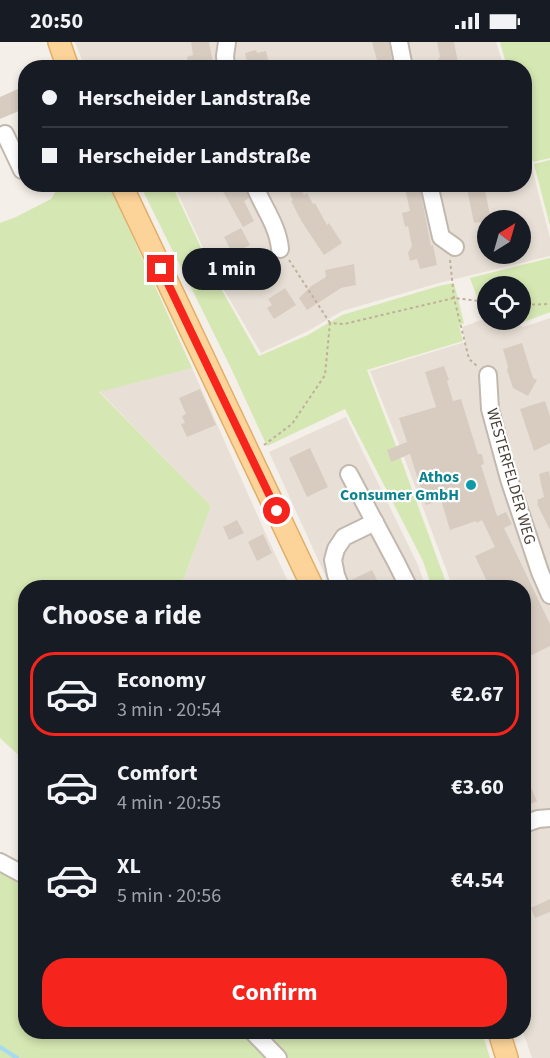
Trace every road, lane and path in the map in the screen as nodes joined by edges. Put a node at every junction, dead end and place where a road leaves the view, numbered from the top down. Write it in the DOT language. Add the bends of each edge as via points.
graph roads {
  1 [pos="59,42"];
  2 [pos="227,42"];
  3 [pos="399,42"];
  4 [pos="65,60"];
  5 [pos="225,60"];
  6 [pos="402,60"];
  7 [pos="5,134"];
  8 [pos="18,162"];
  9 [pos="125,192"];
  10 [pos="258,192"];
  11 [pos="431,192"];
  12 [pos="455,247"];
  13 [pos="280,249"];
  14 [pos="454,298"];
  15 [pos="477,301"];
  16 [pos="550,304"];
  17 [pos="531,305"];
  18 [pos="330,323"];
  19 [pos="488,375"];
  20 [pos="251,457"];
  21 [pos="349,474"];
  22 [pos="375,522"];
  23 [pos="545,570"];
  24 [pos="310,580"];
  25 [pos="338,580"];
  26 [pos="405,580"];
  27 [pos="550,595"];
  28 [pos="550,818"];
  29 [pos="531,822"];
  30 [pos="0,862"];
  31 [pos="18,872"];
  32 [pos="260,1039"];
  33 [pos="501,1039"];
  34 [pos="278,1058"];
  35 [pos="507,1058"];
  1 -- 4 [label="main road"];
  2 -- 5 [label="street"];
  3 -- 6 [label="street"];
  7 -- 8 [label="street"];
  9 -- 20 [label="main road"];
  10 -- 13 [label="street"];
  11 -- 12 [label="street" via="441,237"];
  12 -- 14 [label="path" via="449,262"];
  13 -- 18 [label="path"];
  14 -- 15 [label="path"];
  14 -- 18 [label="path" via="344,324"];
  14 -- 19 [label="path" via="469,359"];
  16 -- 17 [label="path"];
  18 -- 20 [label="path" via="325,375 292,424"];
  19 -- 23 [label="street, WESTERFELDER WEG" via="490,409 509,479"];
  20 -- 24 [label="main road"];
  21 -- 22 [label="street"];
  22 -- 25 [label="street" via="344,537 336,549 333,560"];
  22 -- 26 [label="street"];
  23 -- 27 [label="street, WESTERFELDER WEG"];
  28 -- 29 [label="street"];
  30 -- 31 [label="street"];
  32 -- 34 [label="street"];
  33 -- 35 [label="main road"];
}
